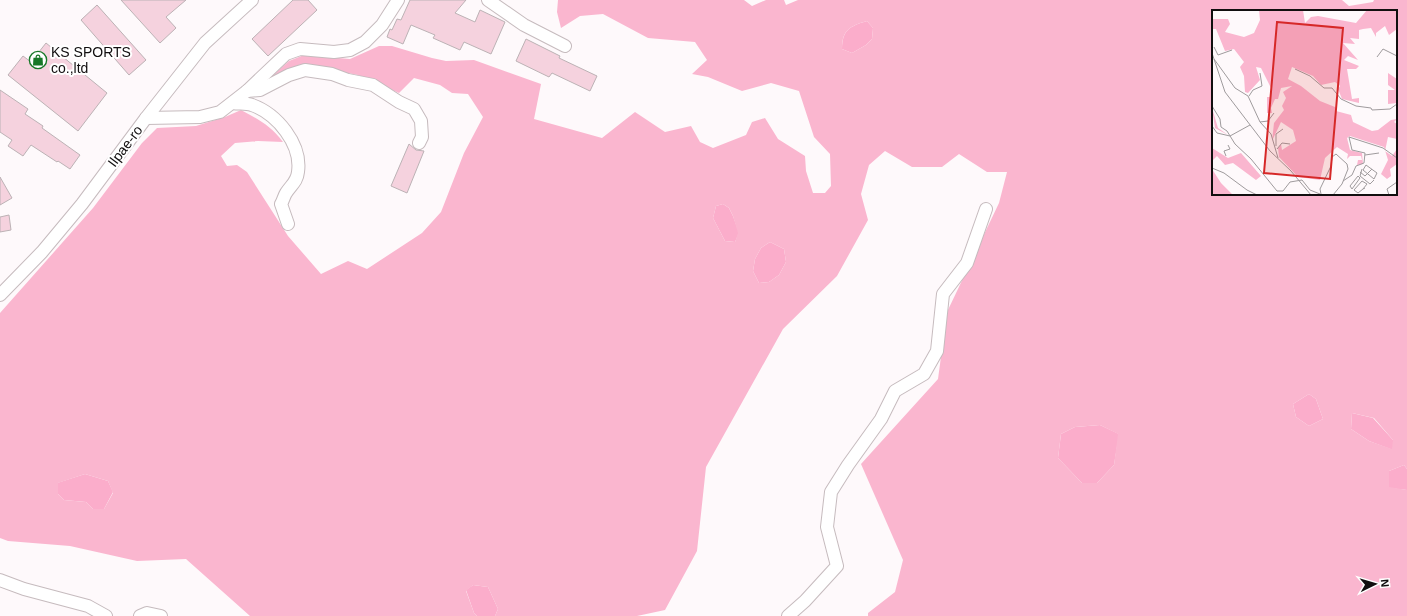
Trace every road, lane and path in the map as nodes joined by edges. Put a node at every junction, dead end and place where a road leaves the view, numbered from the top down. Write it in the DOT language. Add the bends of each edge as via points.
graph roads {
  1 [pos="252,0"];
  2 [pos="398,0"];
  3 [pos="488,0"];
  4 [pos="565,46"];
  5 [pos="247,91"];
  6 [pos="233,103"];
  7 [pos="146,118"];
  8 [pos="419,143"];
  9 [pos="986,209"];
  10 [pos="288,224"];
  11 [pos="0,295"];
  12 [pos="0,580"];
  13 [pos="106,616"];
  14 [pos="140,616"];
  15 [pos="161,616"];
  16 [pos="788,616"];
  1 -- 7 [label="street, Ilpae-ro" via="205,43"];
  2 -- 5 [label="street" via="382,26 365,42 350,50 334,52 300,49 286,54"];
  3 -- 4 [label="street" via="524,25"];
  5 -- 6 [label="street"];
  5 -- 8 [label="street" via="260,90 305,70 373,85 414,109 420,120 422,137"];
  6 -- 7 [label="street" via="220,112 200,117"];
  6 -- 10 [label="street" via="251,105 269,114 294,145 298,162 296,182 286,193 281,204"];
  7 -- 11 [label="street, Ilpae-ro" via="82,204 47,246"];
  9 -- 16 [label="street" via="966,263 943,294 937,351 924,374 895,391 881,419 831,492 826,527 837,566"];
  12 -- 13 [label="street" via="88,606"];
  14 -- 15 [label="street" via="148,613"];
}
